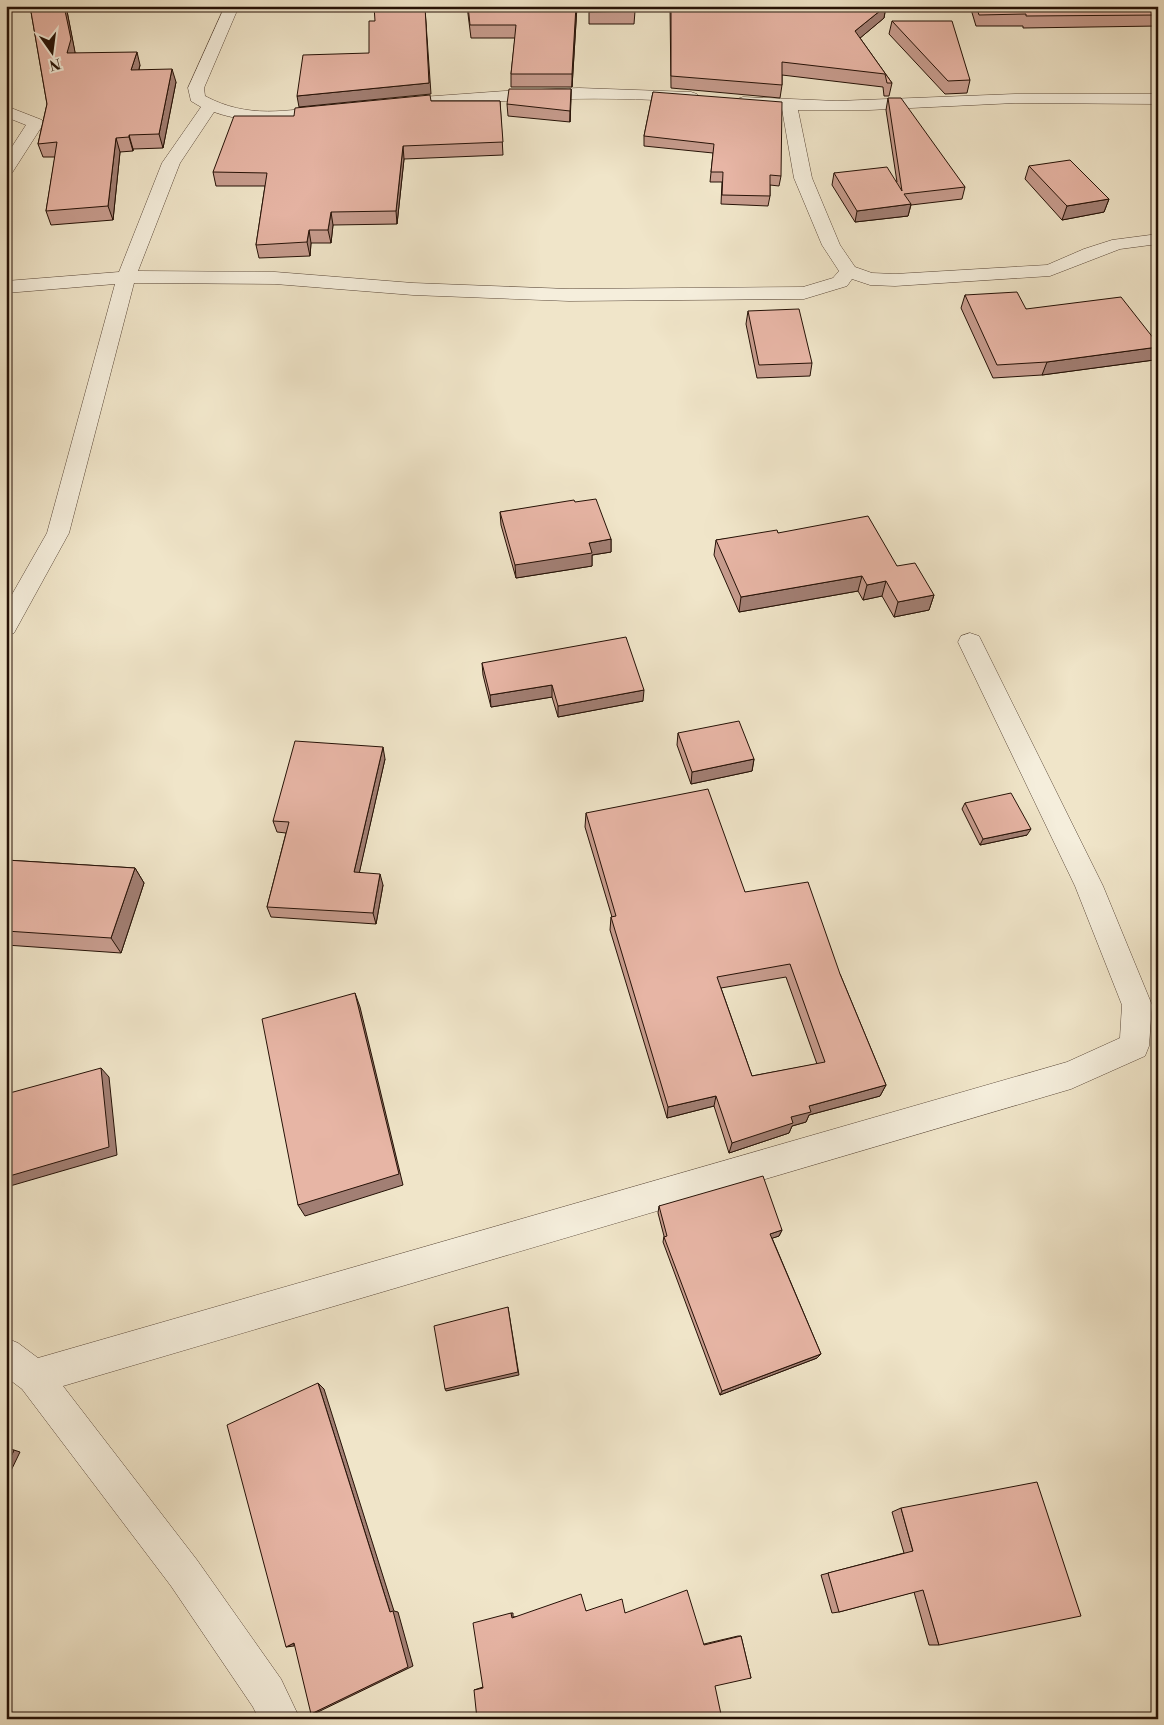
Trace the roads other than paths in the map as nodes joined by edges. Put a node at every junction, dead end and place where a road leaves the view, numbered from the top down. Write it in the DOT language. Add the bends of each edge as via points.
graph roads {
  1 [pos="232,6"];
  2 [pos="705,98"];
  3 [pos="1158,99"];
  4 [pos="723,100"];
  5 [pos="380,105"];
  6 [pos="210,106"];
  7 [pos="790,106"];
  8 [pos="352,108"];
  9 [pos="6,110"];
  10 [pos="6,169"];
  11 [pos="1155,242"];
  12 [pos="848,271"];
  13 [pos="126,277"];
  14 [pos="6,287"];
  15 [pos="6,627"];
  16 [pos="970,642"];
  17 [pos="6,1355"];
  18 [pos="34,1377"];
  19 [pos="280,1719"];
  1 -- 6 [label="street" via="196,88 197,98"];
  2 -- 5 [label="street" via="657,94 500,94"];
  3 -- 7 [label="street" via="997,99"];
  4 -- 7 [label="street"];
  6 -- 8 [label="street" via="233,115 257,118"];
  6 -- 13 [label="street" via="171,163"];
  7 -- 12 [label="street" via="803,178 831,245"];
  9 -- 10 [label="street" via="36,123"];
  11 -- 12 [label="street" via="1118,244 1050,270 895,280 870,279"];
  12 -- 13 [label="street" via="840,282 804,293 569,295 275,278"];
  13 -- 14 [label="street"];
  13 -- 15 [label="street" via="58,533"];
  16 -- 18 [label="street" via="1089,886 1137,1005 1134,1046 1071,1075"];
  17 -- 18 [label="street"];
  18 -- 19 [label="street" via="184,1573 267,1693"];
}
